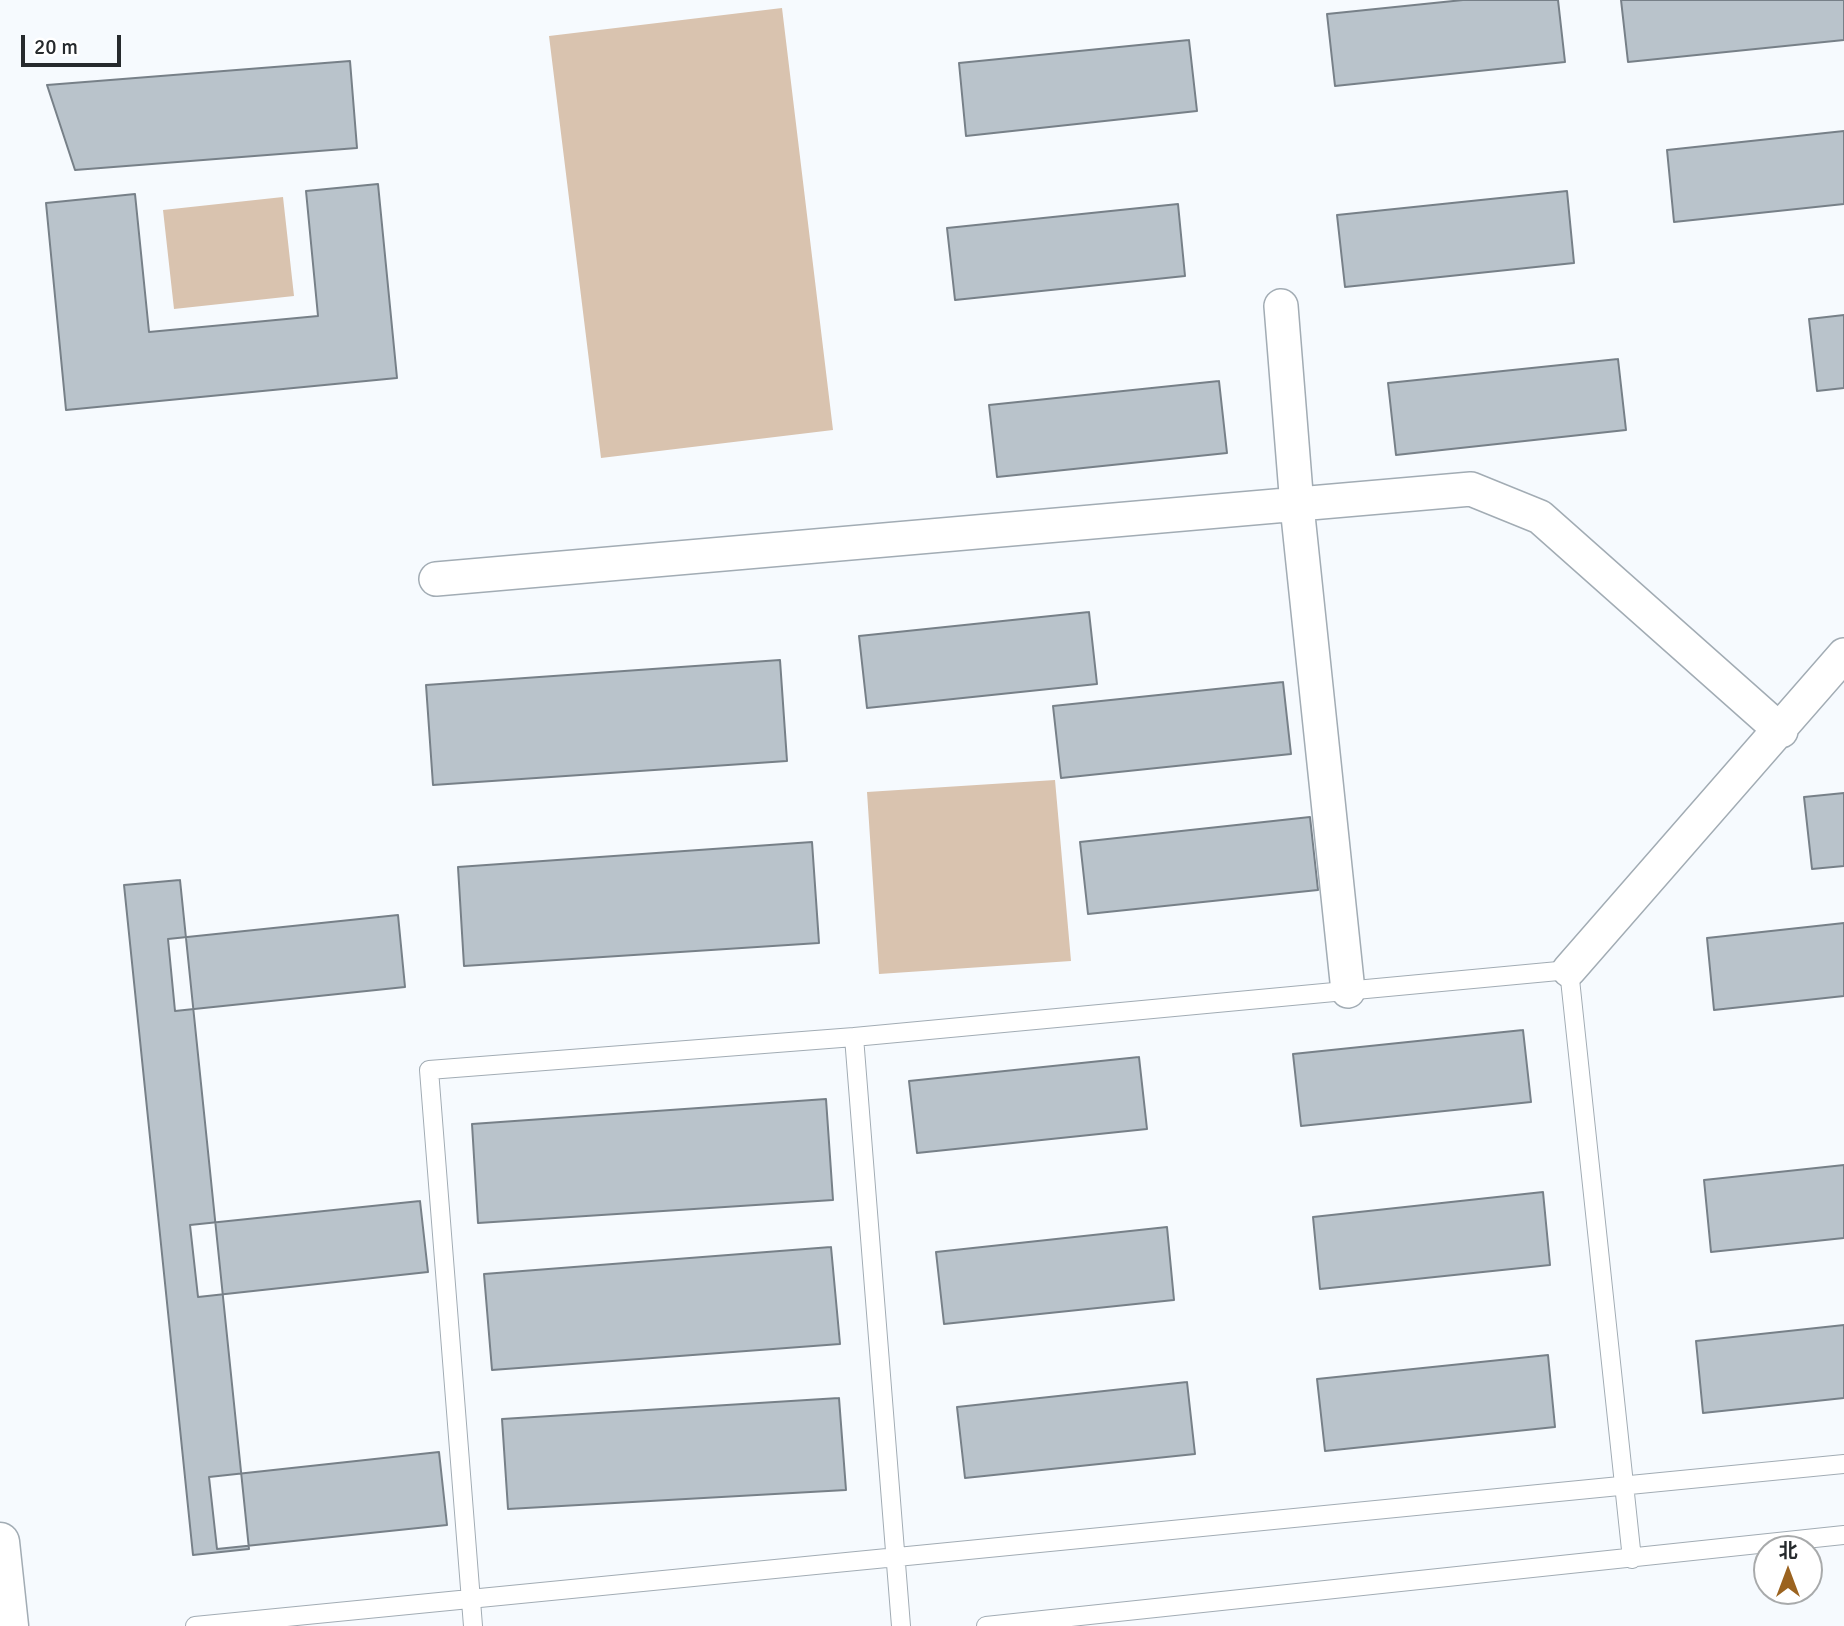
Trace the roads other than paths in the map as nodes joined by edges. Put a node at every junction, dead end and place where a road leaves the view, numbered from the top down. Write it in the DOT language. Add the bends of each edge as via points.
graph roads {
  1 [pos="1281,306"];
  2 [pos="1297,506"];
  3 [pos="436,579"];
  4 [pos="1844,655"];
  5 [pos="1781,731"];
  6 [pos="1569,970"];
  7 [pos="1348,991"];
  8 [pos="854,1037"];
  9 [pos="1844,1464"];
  10 [pos="1624,1485"];
  11 [pos="1844,1535"];
  12 [pos="0,1542"];
  13 [pos="895,1558"];
  14 [pos="1632,1559"];
  15 [pos="471,1599"];
  16 [pos="9,1626"];
  17 [pos="195,1626"];
  18 [pos="473,1626"];
  19 [pos="901,1626"];
  20 [pos="986,1626"];
  1 -- 2 [label="street"];
  2 -- 3 [label="street"];
  2 -- 5 [label="street" via="1471,489 1540,517"];
  2 -- 7 [label="street"];
  4 -- 5 [label="street"];
  5 -- 6 [label="street"];
  6 -- 7 [label="lane"];
  6 -- 10 [label="lane"];
  7 -- 8 [label="lane"];
  8 -- 13 [label="lane"];
  8 -- 15 [label="lane" via="429,1070"];
  9 -- 10 [label="lane"];
  10 -- 13 [label="lane"];
  10 -- 14 [label="lane"];
  11 -- 14 [label="lane"];
  12 -- 16 [label="main road"];
  13 -- 15 [label="lane"];
  13 -- 19 [label="lane"];
  14 -- 20 [label="lane"];
  15 -- 17 [label="lane"];
  15 -- 18 [label="lane"];
}
